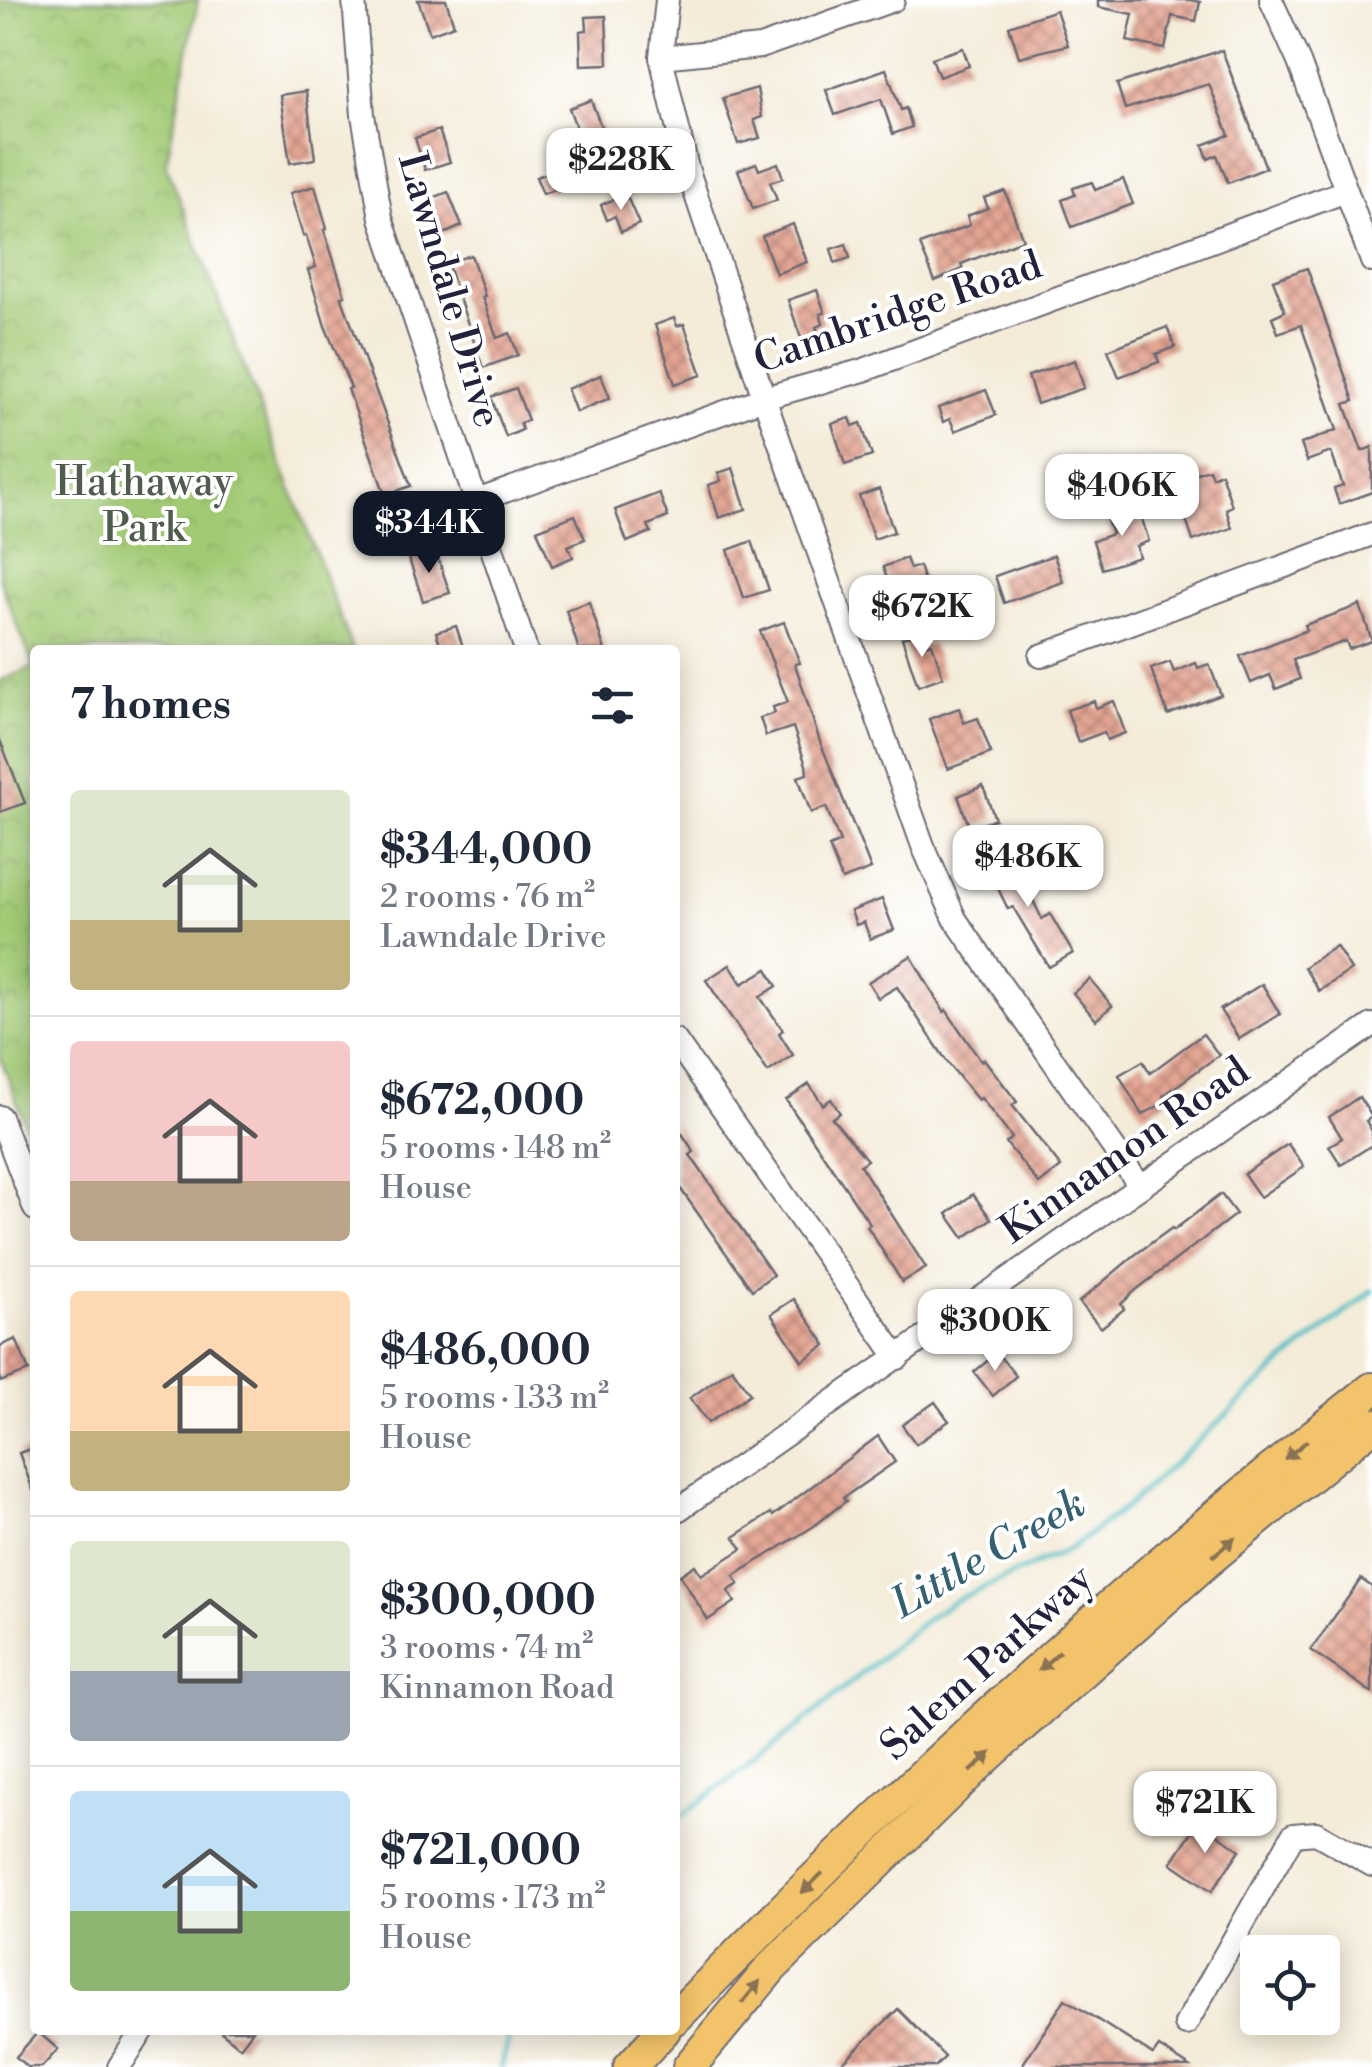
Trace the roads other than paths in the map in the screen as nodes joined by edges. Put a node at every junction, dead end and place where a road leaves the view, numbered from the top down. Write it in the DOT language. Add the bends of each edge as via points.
graph roads {
  1 [pos="354,0"];
  2 [pos="668,0"];
  3 [pos="893,0"];
  4 [pos="1271,0"];
  5 [pos="662,58"];
  6 [pos="1346,191"];
  7 [pos="1372,260"];
  8 [pos="764,398"];
  9 [pos="474,502"];
  10 [pos="1372,534"];
  11 [pos="524,645"];
  12 [pos="1041,656"];
  13 [pos="1372,1025"];
  14 [pos="680,1047"];
  15 [pos="0,1116"];
  16 [pos="1140,1186"];
  17 [pos="30,1196"];
  18 [pos="898,1358"];
  19 [pos="1372,1389"];
  20 [pos="1372,1425"];
  21 [pos="680,1509"];
  22 [pos="1372,1865"];
  23 [pos="680,2013"];
  24 [pos="1186,2024"];
  25 [pos="140,2035"];
  26 [pos="659,2035"];
  27 [pos="119,2067"];
  28 [pos="630,2067"];
  29 [pos="689,2067"];
  1 -- 9 [label="street, Lawndale Drive" via="380,218"];
  2 -- 5 [label="street"];
  3 -- 5 [label="street" via="760,47"];
  4 -- 6 [label="street"];
  5 -- 8 [label="street" via="687,168"];
  6 -- 7 [label="street"];
  6 -- 8 [label="street, Cambridge Road" via="864,370"];
  8 -- 9 [label="street, Cambridge Road"];
  8 -- 16 [label="street" via="922,846 955,919"];
  9 -- 11 [label="street, Lawndale Drive"];
  10 -- 12 [label="street"];
  13 -- 16 [label="street, Kinnamon Road"];
  14 -- 18 [label="street"];
  15 -- 17 [label="street"];
  16 -- 18 [label="street, Kinnamon Road"];
  18 -- 21 [label="street, Kinnamon Road"];
  19 -- 23 [label="highway, Salem Parkway, one-way" via="1038,1670"];
  29 -- 20 [label="highway, Salem Parkway, one-way" via="771,1968 984,1759"];
  22 -- 24 [label="street" via="1316,1833 1293,1835"];
  25 -- 27 [label="street"];
  26 -- 28 [label="highway"];
}
